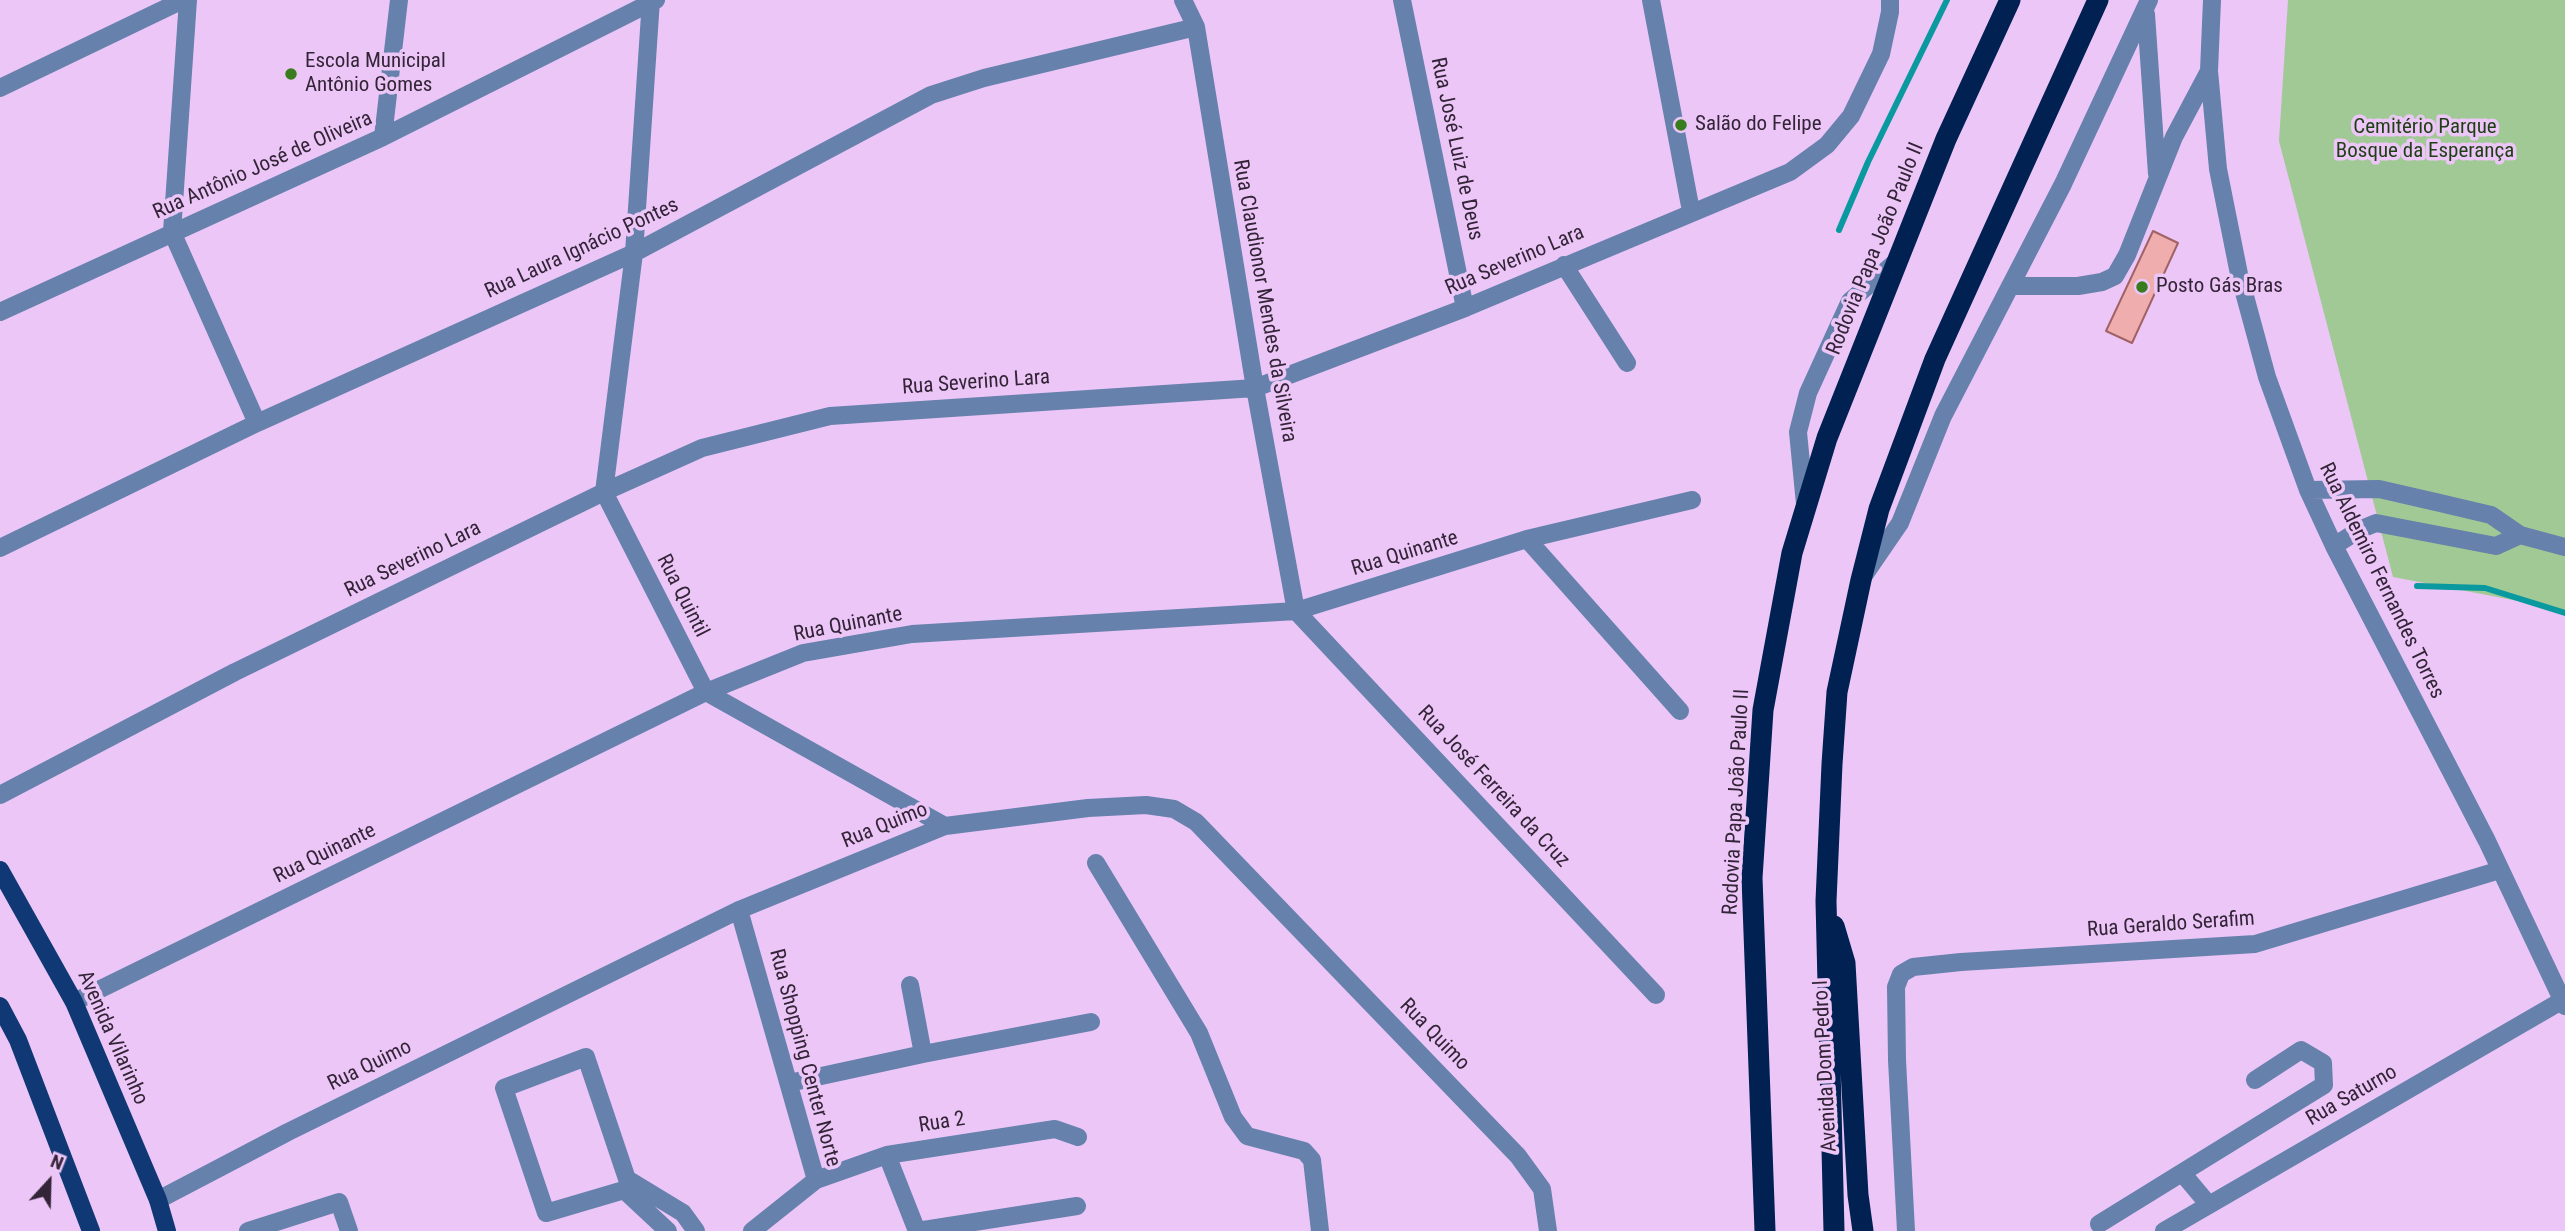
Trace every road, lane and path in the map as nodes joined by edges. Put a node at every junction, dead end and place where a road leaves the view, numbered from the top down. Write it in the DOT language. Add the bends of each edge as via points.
graph roads {
  1 [pos="185,0"];
  2 [pos="399,0"];
  3 [pos="1182,0"];
  4 [pos="1402,0"];
  5 [pos="1651,0"];
  6 [pos="1890,0"];
  7 [pos="2010,0"];
  8 [pos="2098,0"];
  9 [pos="2213,0"];
  10 [pos="652,1"];
  11 [pos="2147,5"];
  12 [pos="1196,27"];
  13 [pos="2209,71"];
  14 [pos="0,88"];
  15 [pos="383,137"];
  16 [pos="2157,178"];
  17 [pos="1690,211"];
  18 [pos="172,232"];
  19 [pos="634,253"];
  20 [pos="1898,260"];
  21 [pos="1564,265"];
  22 [pos="2010,286"];
  23 [pos="1465,308"];
  24 [pos="0,312"];
  25 [pos="1628,363"];
  26 [pos="1255,388"];
  27 [pos="257,424"];
  28 [pos="2308,490"];
  29 [pos="604,492"];
  30 [pos="1692,500"];
  31 [pos="1806,508"];
  32 [pos="2520,536"];
  33 [pos="1527,539"];
  34 [pos="2334,546"];
  35 [pos="2565,547"];
  36 [pos="0,548"];
  37 [pos="1861,580"];
  38 [pos="1296,611"];
  39 [pos="706,692"];
  40 [pos="1680,711"];
  41 [pos="0,795"];
  42 [pos="945,826"];
  43 [pos="1096,863"];
  44 [pos="0,870"];
  45 [pos="2500,870"];
  46 [pos="1826,901"];
  47 [pos="739,910"];
  48 [pos="910,985"];
  49 [pos="1656,995"];
  50 [pos="74,1002"];
  51 [pos="2564,1003"];
  52 [pos="0,1006"];
  53 [pos="1091,1022"];
  54 [pos="923,1054"];
  55 [pos="2255,1080"];
  56 [pos="789,1083"];
  57 [pos="1078,1137"];
  58 [pos="887,1154"];
  59 [pos="2183,1174"];
  60 [pos="816,1180"];
  61 [pos="158,1200"];
  62 [pos="2209,1205"];
  63 [pos="1077,1206"];
  64 [pos="683,1213"];
  65 [pos="2190,1223"];
  66 [pos="2099,1224"];
  67 [pos="667,1229"];
  68 [pos="91,1231"];
  69 [pos="167,1231"];
  70 [pos="248,1231"];
  71 [pos="349,1231"];
  72 [pos="696,1231"];
  73 [pos="752,1231"];
  74 [pos="917,1231"];
  75 [pos="1320,1231"];
  76 [pos="1548,1231"];
  77 [pos="1765,1231"];
  78 [pos="1834,1231"];
  79 [pos="1863,1231"];
  80 [pos="1906,1231"];
  81 [pos="2164,1231"];
  1 -- 14 [label="street"];
  1 -- 18 [label="street"];
  2 -- 15 [label="street"];
  3 -- 12 [label="street, Rua Claudionor Mendes da Silveira"];
  4 -- 23 [label="street, Rua José Luiz de Deus"];
  5 -- 17 [label="street"];
  6 -- 17 [label="street, Rua Severino Lara" via="1881,54 1851,116 1827,145 1790,172"];
  7 -- 20 [label="highway, Rodovia Papa João Paulo II"];
  8 -- 37 [label="highway" via="1935,359 1879,509"];
  9 -- 13 [label="street, Rua Aldemiro Fernandes Torres"];
  10 -- 15 [label="street, Rua Antônio José de Oliveira"];
  10 -- 19 [label="street"];
  11 -- 16 [label="street"];
  11 -- 22 [label="street"];
  12 -- 19 [label="street, Rua Laura Ignácio Pontes" via="931,95"];
  12 -- 26 [label="street, Rua Claudionor Mendes da Silveira"];
  13 -- 16 [label="street, Rua Aldemiro Fernandes Torres"];
  13 -- 28 [label="street, Rua Aldemiro Fernandes Torres" via="2218,169 2239,274 2267,377"];
  15 -- 18 [label="street, Rua Antônio José de Oliveira"];
  16 -- 22 [label="street, Rua Aldemiro Fernandes Torres" via="2115,276 2078,286"];
  17 -- 21 [label="street, Rua Severino Lara"];
  18 -- 24 [label="street, Rua Antônio José de Oliveira"];
  18 -- 27 [label="street"];
  19 -- 27 [label="street, Rua Laura Ignácio Pontes"];
  19 -- 29 [label="street"];
  20 -- 31 [label="highway, Rodovia Papa João Paulo II" via="1827,438"];
  20 -- 31 [label="street" via="1850,301 1808,393 1798,432"];
  21 -- 23 [label="street, Rua Severino Lara"];
  21 -- 25 [label="street"];
  22 -- 37 [label="street" via="1942,416 1900,523"];
  23 -- 26 [label="street, Rua Severino Lara"];
  26 -- 29 [label="street, Rua Severino Lara" via="830,416 702,449"];
  26 -- 38 [label="street, Rua Claudionor Mendes da Silveira"];
  27 -- 36 [label="street, Rua Laura Ignácio Pontes"];
  28 -- 32 [label="street" via="2379,489 2416,497 2491,515"];
  28 -- 34 [label="street, Rua Aldemiro Fernandes Torres"];
  29 -- 39 [label="street, Rua Quintil"];
  29 -- 41 [label="street, Rua Severino Lara" via="235,672"];
  30 -- 33 [label="street, Rua Quinante"];
  31 -- 77 [label="highway, Rodovia Papa João Paulo II" via="1792,553 1763,710 1752,878"];
  32 -- 34 [label="street" via="2496,546 2376,523"];
  32 -- 35 [label="street"];
  33 -- 38 [label="street, Rua Quinante"];
  33 -- 40 [label="street"];
  34 -- 45 [label="street, Rua Aldemiro Fernandes Torres"];
  37 -- 46 [label="highway" via="1837,692"];
  38 -- 39 [label="street, Rua Quinante" via="912,634 803,653"];
  38 -- 49 [label="street, Rua José Ferreira da Cruz"];
  39 -- 42 [label="street"];
  39 -- 50 [label="street, Rua Quinante"];
  42 -- 47 [label="street, Rua Quimo"];
  42 -- 76 [label="street, Rua Quimo" via="1146,805 1174,809 1196,822 1518,1156 1542,1189"];
  43 -- 75 [label="street" via="1199,1033 1233,1117 1247,1136 1304,1151 1312,1160"];
  44 -- 50 [label="main road, Avenida Vilarinho"];
  45 -- 51 [label="street, Rua Aldemiro Fernandes Torres"];
  45 -- 80 [label="street, Rua Geraldo Serafim" via="2255,944 1961,962 1913,967 1900,974 1896,987 1897,1060"];
  46 -- 78 [label="highway"];
  46 -- 79 [label="highway, Avenida Dom Pedro I" via="1845,963"];
  47 -- 56 [label="street, Rua Shopping Center Norte"];
  47 -- 61 [label="street, Rua Quimo"];
  48 -- 54 [label="street"];
  50 -- 61 [label="main road, Avenida Vilarinho"];
  51 -- 62 [label="street, Rua Saturno"];
  52 -- 68 [label="main road" via="18,1040"];
  53 -- 54 [label="street"];
  54 -- 56 [label="street"];
  55 -- 59 [label="street" via="2301,1051 2323,1063 2324,1084"];
  56 -- 60 [label="street, Rua Shopping Center Norte"];
  57 -- 58 [label="street, Rua 2" via="1055,1129"];
  58 -- 60 [label="street, Rua 2"];
  58 -- 74 [label="street"];
  59 -- 62 [label="street"];
  59 -- 66 [label="street"];
  60 -- 73 [label="street, Rua Shopping Center Norte"];
  61 -- 69 [label="main road, Avenida Vilarinho"];
  62 -- 65 [label="street, Rua Saturno"];
  63 -- 74 [label="street"];
  64 -- 67 [label="street"];
  64 -- 67 [label="street" via="627,1179 586,1056 504,1088 546,1213 624,1190"];
  64 -- 72 [label="street"];
  65 -- 81 [label="street, Rua Saturno"];
  70 -- 71 [label="street" via="338,1202"];
}
